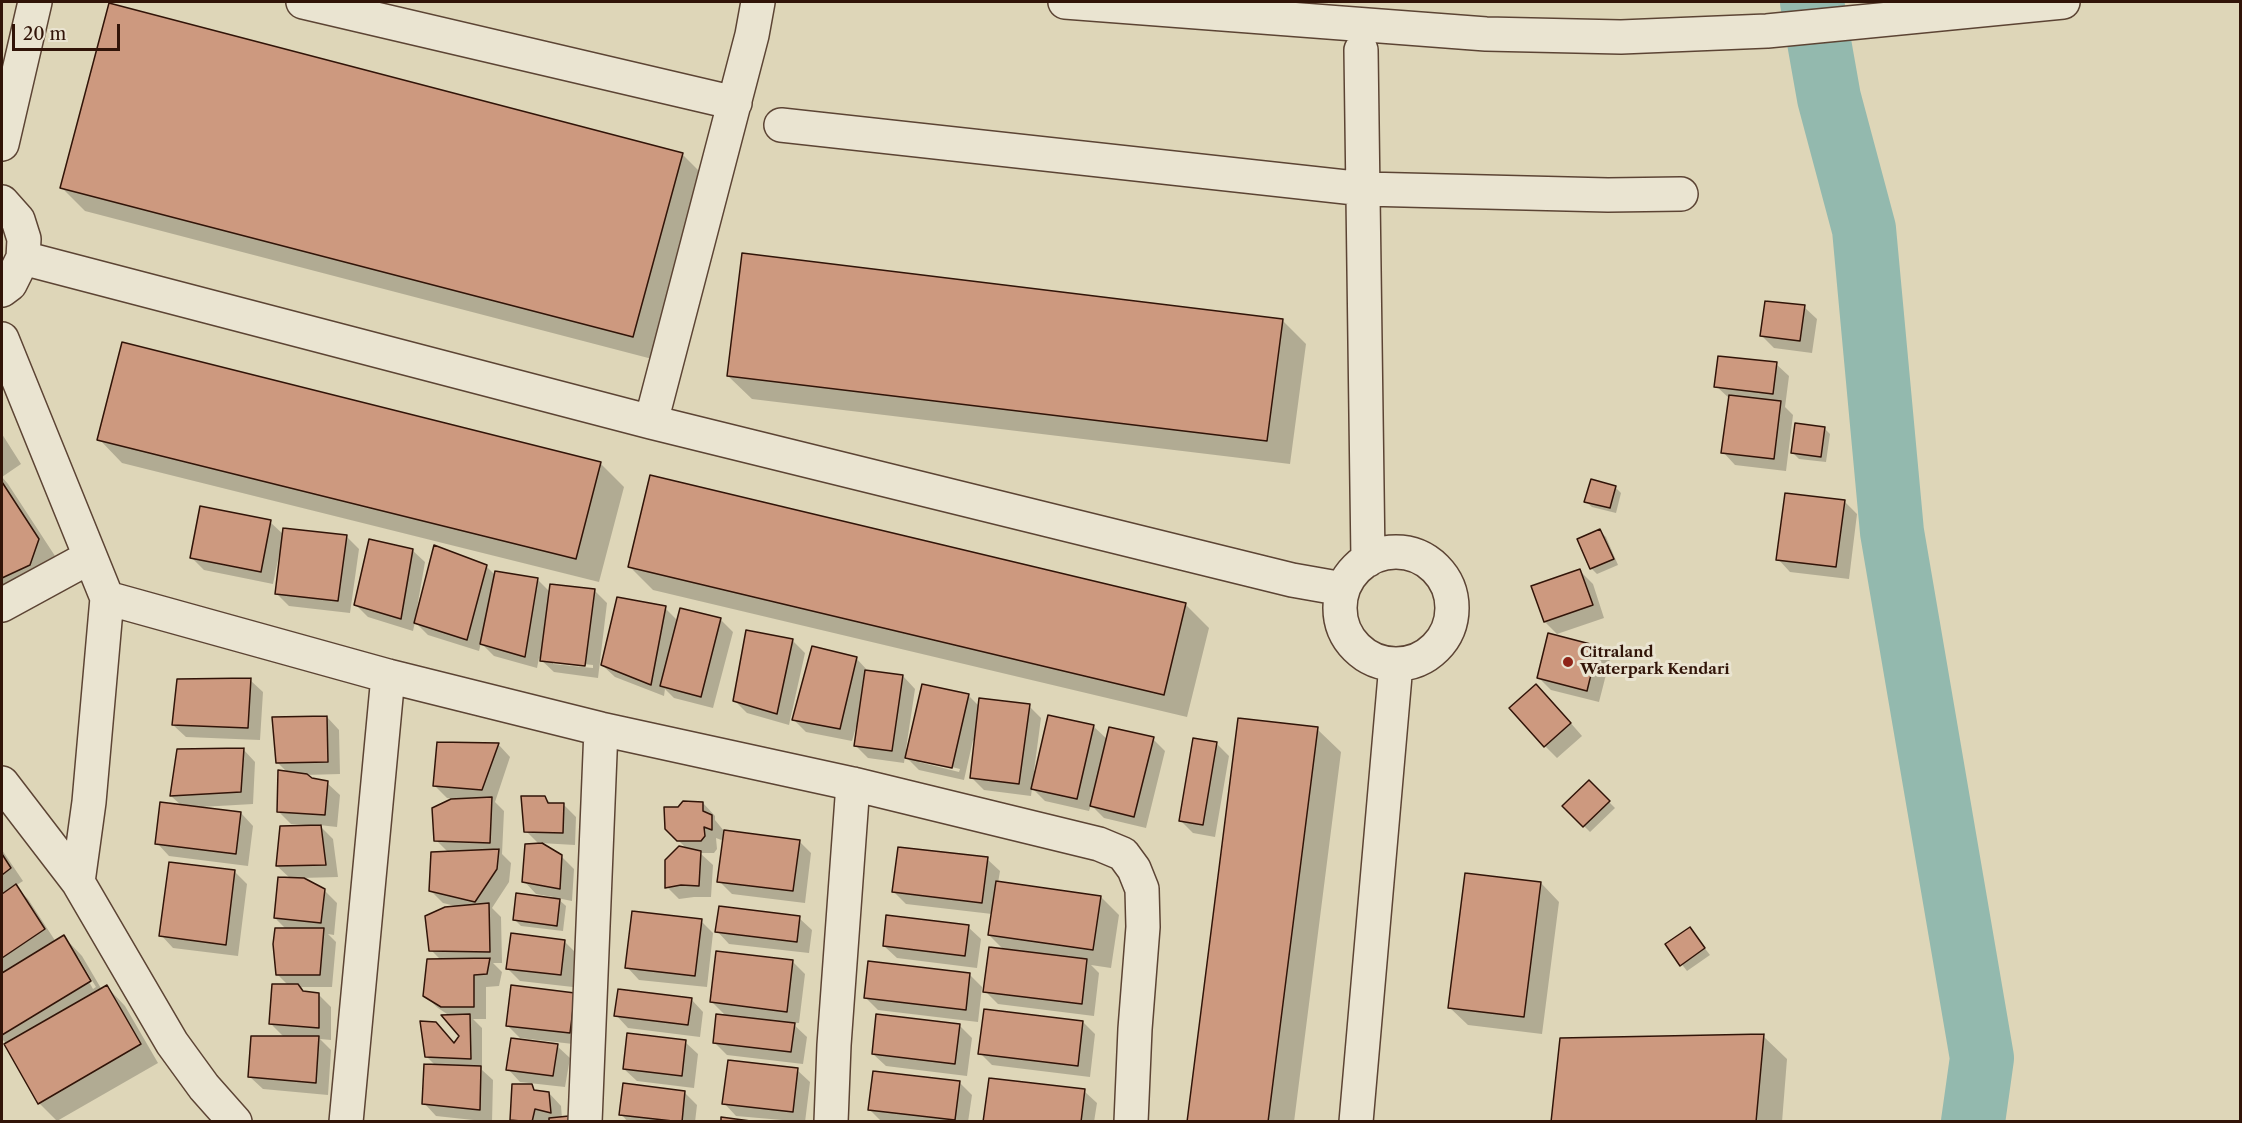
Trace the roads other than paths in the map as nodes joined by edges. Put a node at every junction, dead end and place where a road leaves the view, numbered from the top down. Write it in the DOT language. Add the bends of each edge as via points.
graph roads {
  1 [pos="35,2"];
  2 [pos="303,2"];
  3 [pos="758,2"];
  4 [pos="1065,2"];
  5 [pos="2063,2"];
  6 [pos="1362,80"];
  7 [pos="735,103"];
  8 [pos="781,124"];
  9 [pos="2,144"];
  10 [pos="1364,189"];
  11 [pos="1681,194"];
  12 [pos="2,201"];
  13 [pos="23,258"];
  14 [pos="2,290"];
  15 [pos="2,339"];
  16 [pos="651,422"];
  17 [pos="90,557"];
  18 [pos="1368,560"];
  19 [pos="1343,589"];
  20 [pos="107,598"];
  21 [pos="2,606"];
  22 [pos="1396,664"];
  23 [pos="388,675"];
  24 [pos="601,729"];
  25 [pos="2,783"];
  26 [pos="853,784"];
  27 [pos="78,882"];
  28 [pos="235,1122"];
  29 [pos="346,1122"];
  30 [pos="585,1122"];
  31 [pos="831,1122"];
  32 [pos="1131,1122"];
  33 [pos="1356,1122"];
  1 -- 9 [label="street"];
  2 -- 7 [label="street"];
  3 -- 7 [label="street"];
  4 -- 5 [label="street" via="1486,34 1621,37 1767,31"];
  6 -- 10 [label="street"];
  7 -- 16 [label="street"];
  8 -- 10 [label="street"];
  10 -- 11 [label="street"];
  10 -- 18 [label="street"];
  12 -- 13 [label="street" via="18,220 24,238"];
  13 -- 14 [label="street" via="10,284"];
  13 -- 16 [label="street"];
  15 -- 17 [label="street"];
  16 -- 19 [label="street" via="1258,572"];
  17 -- 20 [label="street"];
  17 -- 21 [label="street"];
  18 -- 19 [label="street"];
  18 -- 22 [label="street" via="1384,553 1417,556 1443,577 1450,593 1452,610 1441,641 1428,654"];
  19 -- 22 [label="street" via="1340,610 1345,632 1358,649 1375,661"];
  20 -- 23 [label="street"];
  20 -- 27 [label="street"];
  22 -- 33 [label="street"];
  23 -- 24 [label="street"];
  23 -- 29 [label="street"];
  24 -- 26 [label="street"];
  24 -- 30 [label="street"];
  25 -- 27 [label="street"];
  26 -- 31 [label="street"];
  26 -- 32 [label="street" via="1099,844 1123,854 1142,889"];
  27 -- 28 [label="street" via="172,1043"];
}
